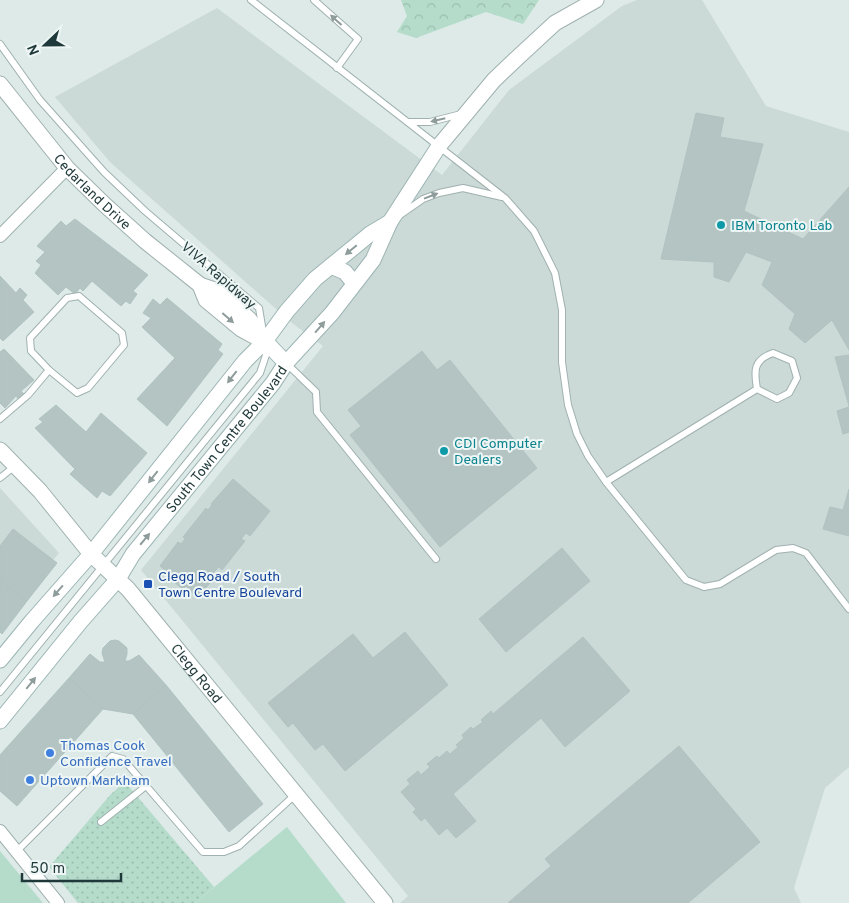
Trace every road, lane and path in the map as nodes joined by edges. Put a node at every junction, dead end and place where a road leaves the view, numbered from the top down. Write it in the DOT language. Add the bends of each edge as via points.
graph roads {
  1 [pos="251,0"];
  2 [pos="314,0"];
  3 [pos="596,0"];
  4 [pos="0,44"];
  5 [pos="337,68"];
  6 [pos="0,84"];
  7 [pos="467,113"];
  8 [pos="408,122"];
  9 [pos="440,146"];
  10 [pos="67,168"];
  11 [pos="505,198"];
  12 [pos="390,222"];
  13 [pos="0,236"];
  14 [pos="331,266"];
  15 [pos="354,283"];
  16 [pos="265,341"];
  17 [pos="286,363"];
  18 [pos="49,370"];
  19 [pos="757,389"];
  20 [pos="0,419"];
  21 [pos="0,450"];
  22 [pos="15,466"];
  23 [pos="0,478"];
  24 [pos="606,482"];
  25 [pos="91,554"];
  26 [pos="436,559"];
  27 [pos="104,566"];
  28 [pos="118,579"];
  29 [pos="849,609"];
  30 [pos="0,660"];
  31 [pos="0,692"];
  32 [pos="0,721"];
  33 [pos="146,786"];
  34 [pos="296,794"];
  35 [pos="101,822"];
  36 [pos="0,831"];
  37 [pos="17,851"];
  38 [pos="58,903"];
  39 [pos="385,903"];
  1 -- 5 [label="lane"];
  5 -- 2 [label="lane, one-way" via="358,39"];
  3 -- 7 [label="main road, South Town Centre Boulevard" via="555,23 494,80"];
  4 -- 16 [label="lane, VIVA Rapidway" via="40,100 104,172 259,308"];
  5 -- 8 [label="lane"];
  6 -- 10 [label="main road, Cedarland Drive"];
  7 -- 8 [label="lane, one-way" via="430,122"];
  7 -- 9 [label="main road, South Town Centre Boulevard"];
  8 -- 9 [label="lane"];
  9 -- 11 [label="lane"];
  9 -- 12 [label="main road, South Town Centre Boulevard"];
  10 -- 13 [label="street"];
  10 -- 16 [label="main road, Cedarland Drive" via="144,241 200,285 218,291 249,318"];
  12 -- 11 [label="lane, one-way" via="422,199 440,193 464,188"];
  11 -- 24 [label="lane" via="534,231 555,273 562,310 562,362 568,405 577,434"];
  12 -- 14 [label="main road, one-way"];
  12 -- 15 [label="main road, South Town Centre Boulevard" via="373,260"];
  14 -- 15 [label="main road" via="345,272"];
  14 -- 16 [label="main road" via="315,279"];
  17 -- 15 [label="main road, South Town Centre Boulevard, one-way"];
  16 -- 17 [label="main road, Cedarland Drive"];
  16 -- 25 [label="main road, one-way" via="245,361"];
  16 -- 27 [label="lane, VIVA Rapidway" via="266,355 260,373"];
  17 -- 26 [label="lane" via="316,392 317,412"];
  28 -- 17 [label="main road, South Town Centre Boulevard, one-way" via="133,554"];
  18 -- 18 [label="lane" via="77,393 88,388 124,344 122,332 79,296 67,298 30,338 31,351"];
  18 -- 20 [label="lane" via="28,395"];
  19 -- 19 [label="lane" via="777,399 790,393 797,378 792,360 772,352 762,357 754,370"];
  19 -- 24 [label="lane"];
  21 -- 22 [label="main road, Clegg Road"];
  22 -- 23 [label="lane"];
  22 -- 25 [label="main road, Clegg Road" via="40,491"];
  24 -- 29 [label="lane" via="686,580 704,587 720,584 776,550 793,548 806,553"];
  25 -- 27 [label="main road, Clegg Road"];
  25 -- 30 [label="main road, one-way"];
  27 -- 28 [label="main road, Clegg Road"];
  27 -- 31 [label="lane, VIVA Rapidway"];
  32 -- 28 [label="main road, South Town Centre Boulevard, one-way"];
  28 -- 34 [label="main road, Clegg Road"];
  33 -- 34 [label="lane" via="203,852 224,852 238,846"];
  33 -- 35 [label="lane"];
  33 -- 37 [label="lane" via="123,759 112,756"];
  34 -- 39 [label="main road, Clegg Road"];
  36 -- 37 [label="street"];
  37 -- 38 [label="street"];
}
